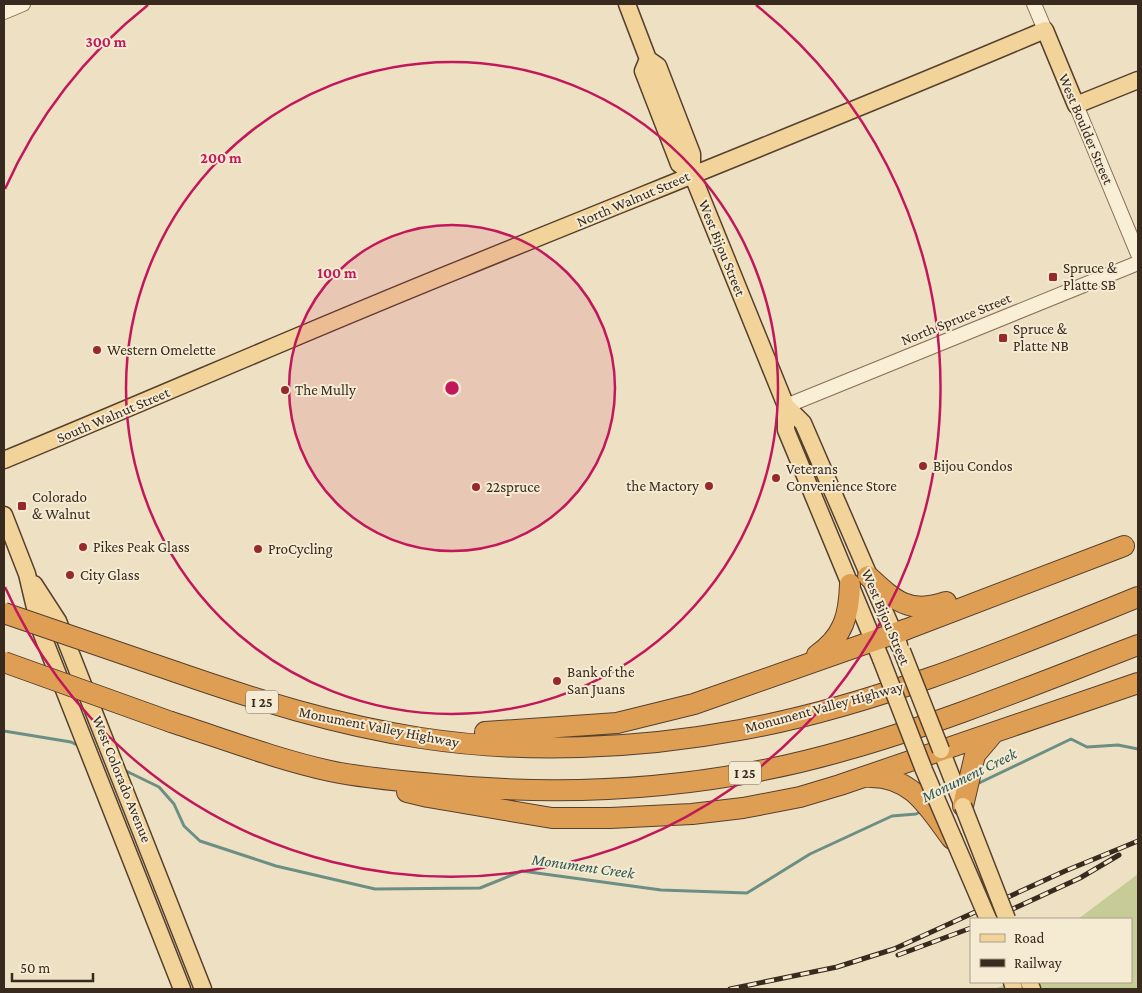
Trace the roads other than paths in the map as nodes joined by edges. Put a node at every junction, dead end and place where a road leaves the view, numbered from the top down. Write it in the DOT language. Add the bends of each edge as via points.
graph roads {
  1 [pos="23,4"];
  2 [pos="626,4"];
  3 [pos="1034,4"];
  4 [pos="4,12"];
  5 [pos="1045,30"];
  6 [pos="1138,80"];
  7 [pos="1076,105"];
  8 [pos="692,174"];
  9 [pos="1138,254"];
  10 [pos="1138,263"];
  11 [pos="221,370"];
  12 [pos="786,406"];
  13 [pos="4,460"];
  14 [pos="4,515"];
  15 [pos="1131,544"];
  16 [pos="27,574"];
  17 [pos="859,580"];
  18 [pos="1138,598"];
  19 [pos="4,613"];
  20 [pos="873,640"];
  21 [pos="898,642"];
  22 [pos="1138,645"];
  23 [pos="4,662"];
  24 [pos="798,665"];
  25 [pos="1138,683"];
  26 [pos="350,725"];
  27 [pos="992,735"];
  28 [pos="941,750"];
  29 [pos="918,757"];
  30 [pos="333,771"];
  31 [pos="864,777"];
  32 [pos="963,806"];
  33 [pos="954,841"];
  34 [pos="988,918"];
  35 [pos="1007,918"];
  36 [pos="182,989"];
  37 [pos="203,989"];
  1 -- 4 [label="street"];
  2 -- 8 [label="main road, West Bijou Street" via="648,59 643,71 679,164"];
  3 -- 5 [label="street, West Boulder Street"];
  5 -- 7 [label="main road, West Boulder Street"];
  5 -- 8 [label="main road, North Walnut Street" via="809,130"];
  6 -- 7 [label="main road"];
  7 -- 9 [label="street, West Boulder Street"];
  8 -- 11 [label="main road, North Walnut Street"];
  8 -- 12 [label="main road, West Bijou Street"];
  10 -- 12 [label="street, North Spruce Street"];
  11 -- 13 [label="main road, South Walnut Street"];
  12 -- 17 [label="main road, West Bijou Street" via="786,430"];
  14 -- 16 [label="main road, West Colorado Avenue"];
  15 -- 17 [label="highway" via="1064,560 931,607 905,605"];
  15 -- 21 [label="highway"];
  16 -- 36 [label="main road, West Colorado Avenue" via="40,629"];
  16 -- 37 [label="main road, West Colorado Avenue" via="58,621"];
  17 -- 20 [label="main road, West Bijou Street"];
  17 -- 21 [label="main road, West Bijou Street"];
  17 -- 24 [label="highway" via="839,635 819,654"];
  18 -- 26 [label="highway, Monument Valley Highway / I 25" via="968,663 870,696 741,730 632,744 555,746 466,743"];
  19 -- 26 [label="highway, Monument Valley Highway / I 25, bridge" via="266,703"];
  20 -- 21 [label="highway"];
  20 -- 24 [label="highway"];
  20 -- 29 [label="main road, West Bijou Street, bridge"];
  21 -- 28 [label="main road, West Bijou Street, bridge"];
  22 -- 30 [label="highway, I 25" via="883,739 814,759 701,780 644,788 528,790 461,787"];
  23 -- 30 [label="highway, I 25, bridge" via="171,722 300,764"];
  24 -- 26 [label="highway" via="694,704 617,723 502,732"];
  25 -- 27 [label="highway"];
  27 -- 28 [label="highway"];
  27 -- 32 [label="highway" via="975,755"];
  28 -- 29 [label="highway"];
  28 -- 32 [label="main road, West Bijou Street"];
  29 -- 31 [label="highway"];
  29 -- 33 [label="main road, West Bijou Street, bridge"];
  30 -- 31 [label="highway" via="428,797 552,818 692,814 743,808 800,797"];
  31 -- 33 [label="highway" via="892,779 911,788"];
  32 -- 35 [label="main road, West Bijou Street, bridge"];
  33 -- 34 [label="main road, West Bijou Street, bridge"];
}
